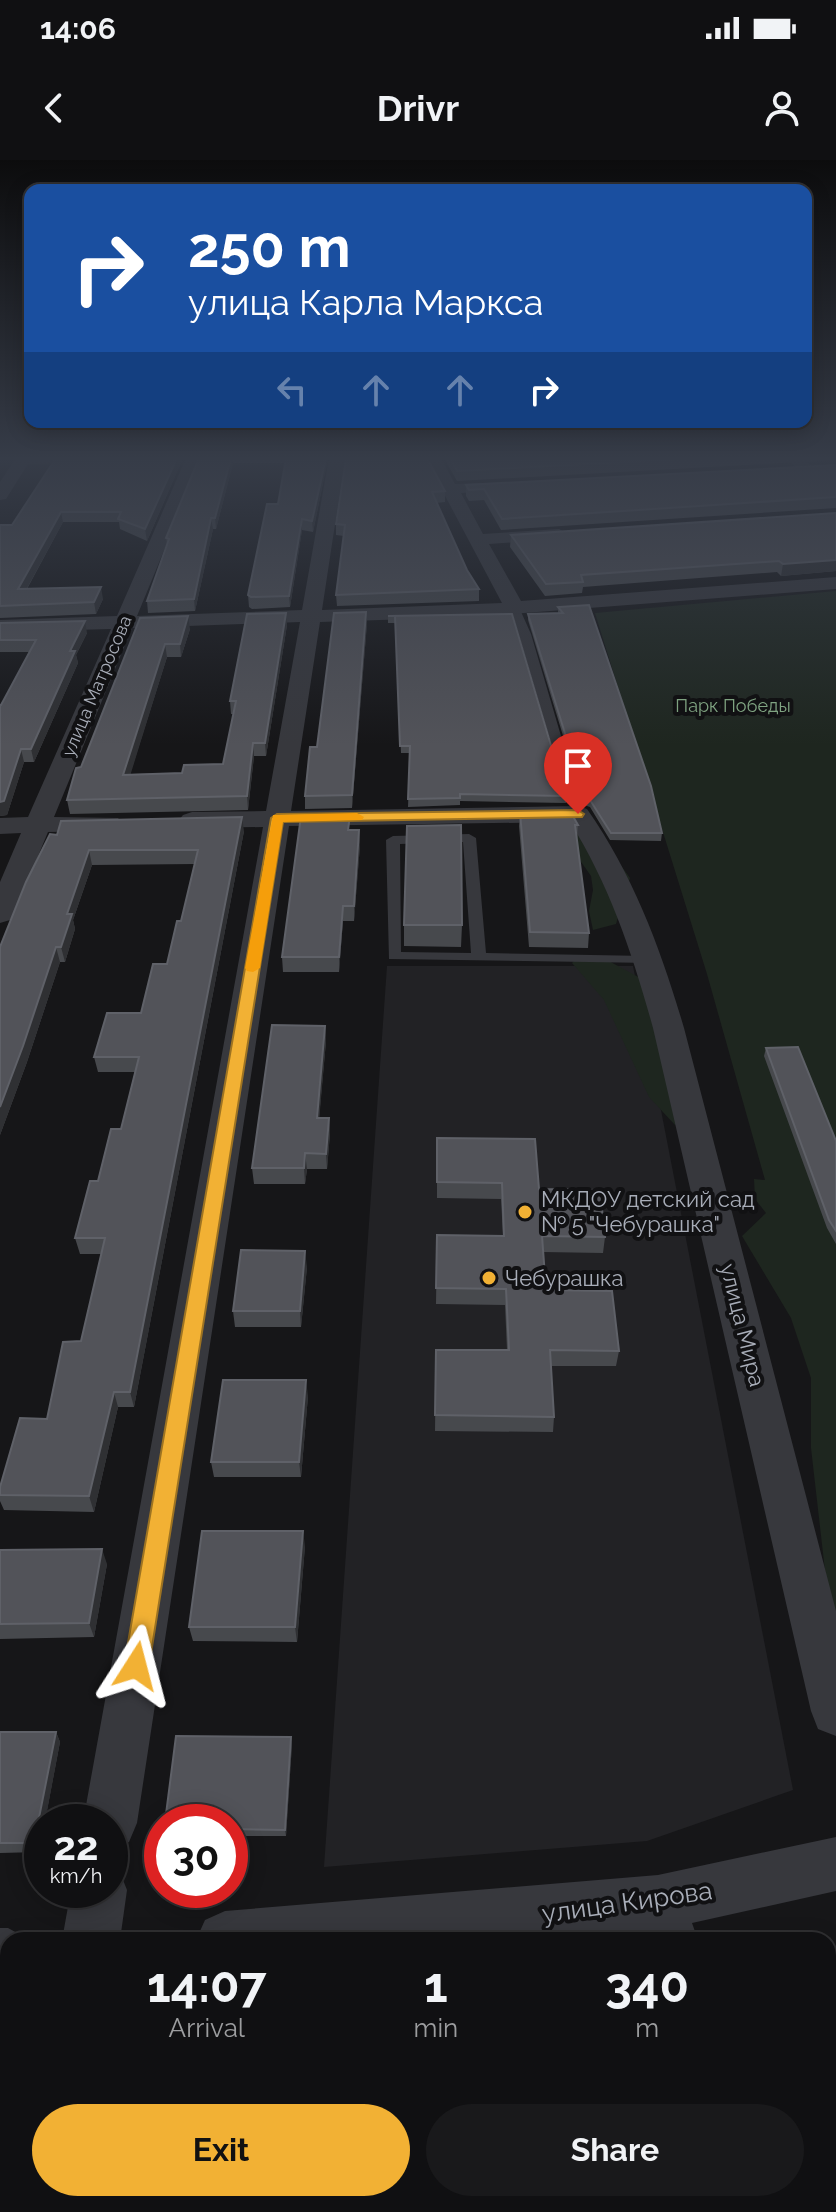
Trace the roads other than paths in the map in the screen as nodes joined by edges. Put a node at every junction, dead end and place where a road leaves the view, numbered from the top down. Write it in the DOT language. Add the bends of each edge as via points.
graph roads {
  1 [pos="153,554"];
  2 [pos="322,554"];
  3 [pos="484,554"];
  4 [pos="836,583"];
  5 [pos="514,607"];
  6 [pos="312,617"];
  7 [pos="123,623"];
  8 [pos="0,626"];
  9 [pos="578,814"];
  10 [pos="277,818"];
  11 [pos="166,821"];
  12 [pos="134,822"];
  13 [pos="38,825"];
  14 [pos="0,826"];
  15 [pos="464,827"];
  16 [pos="0,914"];
  17 [pos="479,958"];
  18 [pos="647,960"];
  19 [pos="836,1711"];
  20 [pos="113,1804"];
  21 [pos="836,1864"];
  22 [pos="96,1908"];
  23 [pos="664,1922"];
  24 [pos="92,1932"];
  25 [pos="420,1932"];
  1 -- 7 [label="street, улица Матросова"];
  2 -- 6 [label="street"];
  3 -- 5 [label="street"];
  4 -- 5 [label="street"];
  5 -- 6 [label="street"];
  5 -- 9 [label="lane"];
  6 -- 7 [label="street"];
  6 -- 10 [label="street"];
  7 -- 8 [label="street"];
  7 -- 13 [label="street, улица Матросова"];
  9 -- 15 [label="street"];
  9 -- 18 [label="street, улица Мира" via="607,855"];
  10 -- 11 [label="street"];
  10 -- 15 [label="street"];
  10 -- 20 [label="street"];
  12 -- 13 [label="street"];
  13 -- 14 [label="street"];
  13 -- 16 [label="street, улица Матросова"];
  15 -- 17 [label="lane"];
  15 -- 17 [label="lane" via="393,840 394,956"];
  17 -- 18 [label="lane"];
  18 -- 19 [label="street, улица Мира" via="742,1320"];
  21 -- 23 [label="street, улица Кирова"];
  22 -- 24 [label="street"];
  23 -- 25 [label="street, улица Кирова"];
}
